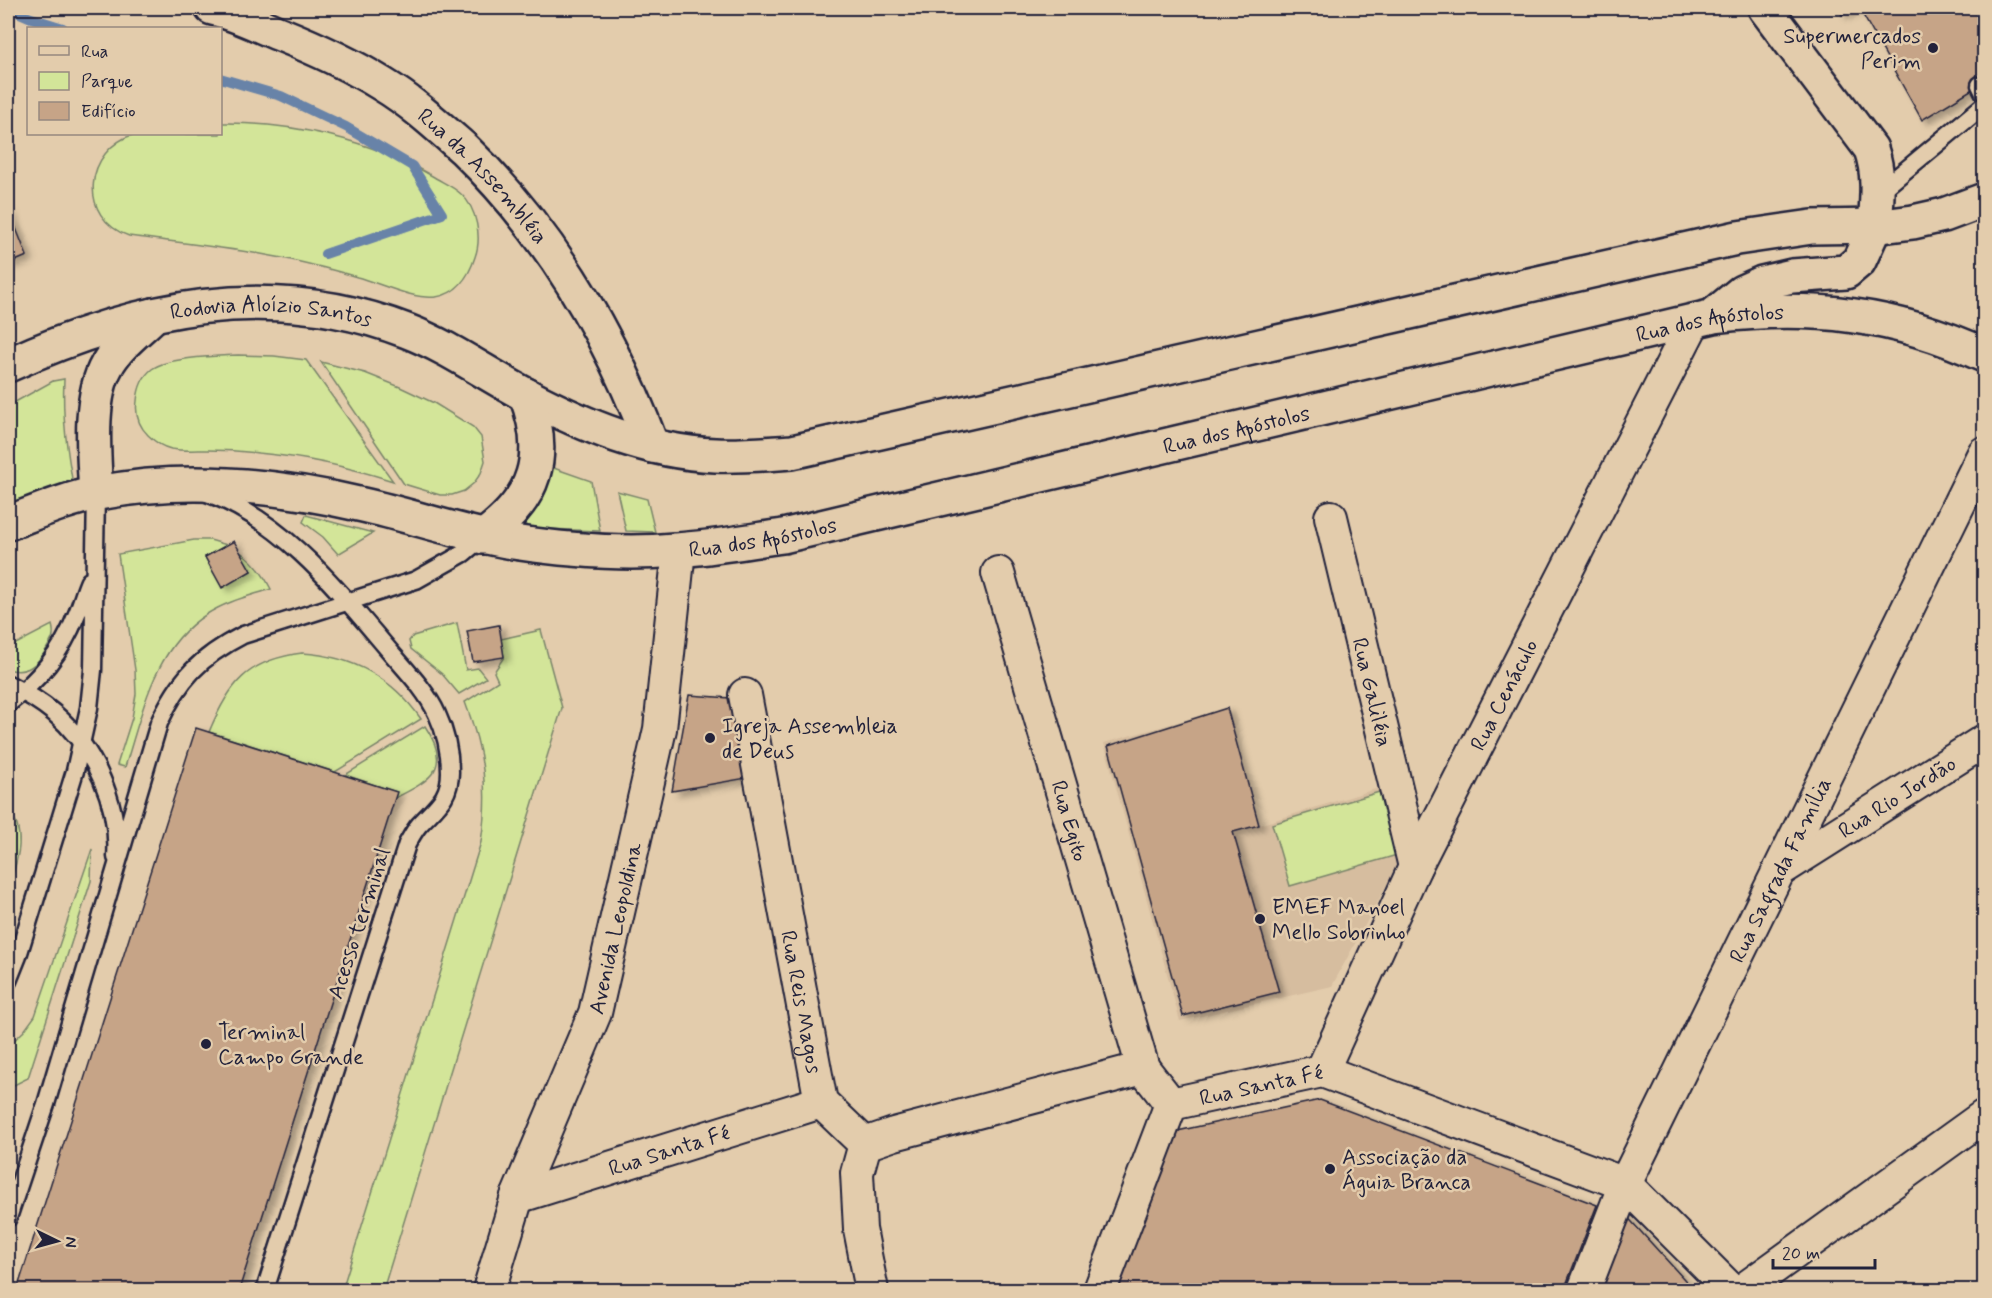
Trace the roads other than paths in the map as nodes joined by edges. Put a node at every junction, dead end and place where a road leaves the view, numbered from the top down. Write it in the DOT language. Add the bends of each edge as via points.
graph roads {
  1 [pos="215,8"];
  2 [pos="1766,8"];
  3 [pos="1984,105"];
  4 [pos="1878,193"];
  5 [pos="1984,200"];
  6 [pos="1875,226"];
  7 [pos="156,314"];
  8 [pos="1704,318"];
  9 [pos="1984,355"];
  10 [pos="8,366"];
  11 [pos="525,395"];
  12 [pos="652,446"];
  13 [pos="1984,453"];
  14 [pos="186,485"];
  15 [pos="96,493"];
  16 [pos="1331,517"];
  17 [pos="8,523"];
  18 [pos="483,537"];
  19 [pos="679,550"];
  20 [pos="93,572"];
  21 [pos="998,573"];
  22 [pos="349,602"];
  23 [pos="15,688"];
  24 [pos="745,695"];
  25 [pos="8,704"];
  26 [pos="1984,741"];
  27 [pos="82,744"];
  28 [pos="1415,867"];
  29 [pos="1779,870"];
  30 [pos="115,879"];
  31 [pos="8,981"];
  32 [pos="1143,1068"];
  33 [pos="1322,1071"];
  34 [pos="821,1102"];
  35 [pos="1171,1104"];
  36 [pos="1984,1116"];
  37 [pos="865,1144"];
  38 [pos="1625,1184"];
  39 [pos="517,1197"];
  40 [pos="8,1218"];
  41 [pos="266,1290"];
  42 [pos="489,1290"];
  43 [pos="872,1290"];
  44 [pos="1100,1290"];
  45 [pos="1584,1290"];
  46 [pos="1731,1290"];
  47 [pos="1743,1290"];
  1 -- 12 [label="main road, Rua da Assembléia" via="317,49 383,84 434,122 501,186 589,308 624,375"];
  2 -- 4 [label="main road" via="1871,149"];
  3 -- 4 [label="lane"];
  4 -- 6 [label="main road"];
  5 -- 6 [label="main road" via="1944,215"];
  6 -- 8 [label="main road" via="1859,261 1846,272 1792,276 1762,283"];
  6 -- 12 [label="main road" via="1812,227 1737,238 792,452 714,455"];
  7 -- 10 [label="main road, Rodovia Aloízio Santos" via="115,324"];
  7 -- 11 [label="main road, Rodovia Aloízio Santos" via="242,303 327,308 407,331 446,348"];
  7 -- 15 [label="main road" via="119,349 106,366 99,385 94,429"];
  8 -- 9 [label="main road, Rua dos Apóstolos" via="1755,311 1838,313 1919,330"];
  8 -- 19 [label="main road, Rua dos Apóstolos" via="783,536"];
  8 -- 28 [label="street, Rua Cenáculo"];
  11 -- 12 [label="main road" via="599,430"];
  11 -- 18 [label="main road" via="534,416 537,439 530,484 504,522"];
  13 -- 29 [label="street, Rua Sagrada Família"];
  14 -- 15 [label="main road"];
  14 -- 18 [label="main road" via="313,495"];
  14 -- 22 [label="lane, Acesso terminal" via="240,507 272,528"];
  15 -- 17 [label="main road"];
  15 -- 20 [label="lane"];
  16 -- 28 [label="street, Rua Galiléia"];
  18 -- 19 [label="main road, Rua dos Apóstolos" via="618,552"];
  18 -- 22 [label="lane" via="464,553 416,580"];
  19 -- 39 [label="street, Avenida Leopoldina" via="660,729 594,1013"];
  20 -- 23 [label="lane" via="67,637 40,675"];
  20 -- 27 [label="lane" via="93,670"];
  21 -- 32 [label="street, Rua Egito"];
  22 -- 30 [label="lane" via="243,635 219,647 183,679 159,723"];
  22 -- 41 [label="lane, Acesso terminal" via="435,709 445,735 449,779 438,807 407,844"];
  23 -- 25 [label="lane"];
  23 -- 27 [label="lane" via="56,714"];
  24 -- 34 [label="street, Rua Reis Magos"];
  26 -- 29 [label="street, Rua Rio Jordão"];
  27 -- 30 [label="lane" via="94,761 114,818"];
  27 -- 31 [label="lane"];
  28 -- 33 [label="street, Rua Cenáculo"];
  29 -- 38 [label="street, Rua Sagrada Família"];
  30 -- 40 [label="lane"];
  32 -- 35 [label="street, Rua Santa Fé"];
  32 -- 37 [label="street"];
  33 -- 35 [label="street, Rua Santa Fé"];
  33 -- 38 [label="street, Rua Santa Fé"];
  34 -- 37 [label="street, Rua Reis Magos"];
  34 -- 39 [label="street, Rua Santa Fé"];
  35 -- 44 [label="street"];
  36 -- 47 [label="street"];
  37 -- 43 [label="street" via="857,1173 859,1217"];
  38 -- 45 [label="street, Rua Sagrada Família"];
  38 -- 46 [label="street, Rua Santa Fé"];
  39 -- 42 [label="street, Avenida Leopoldina"];
}
